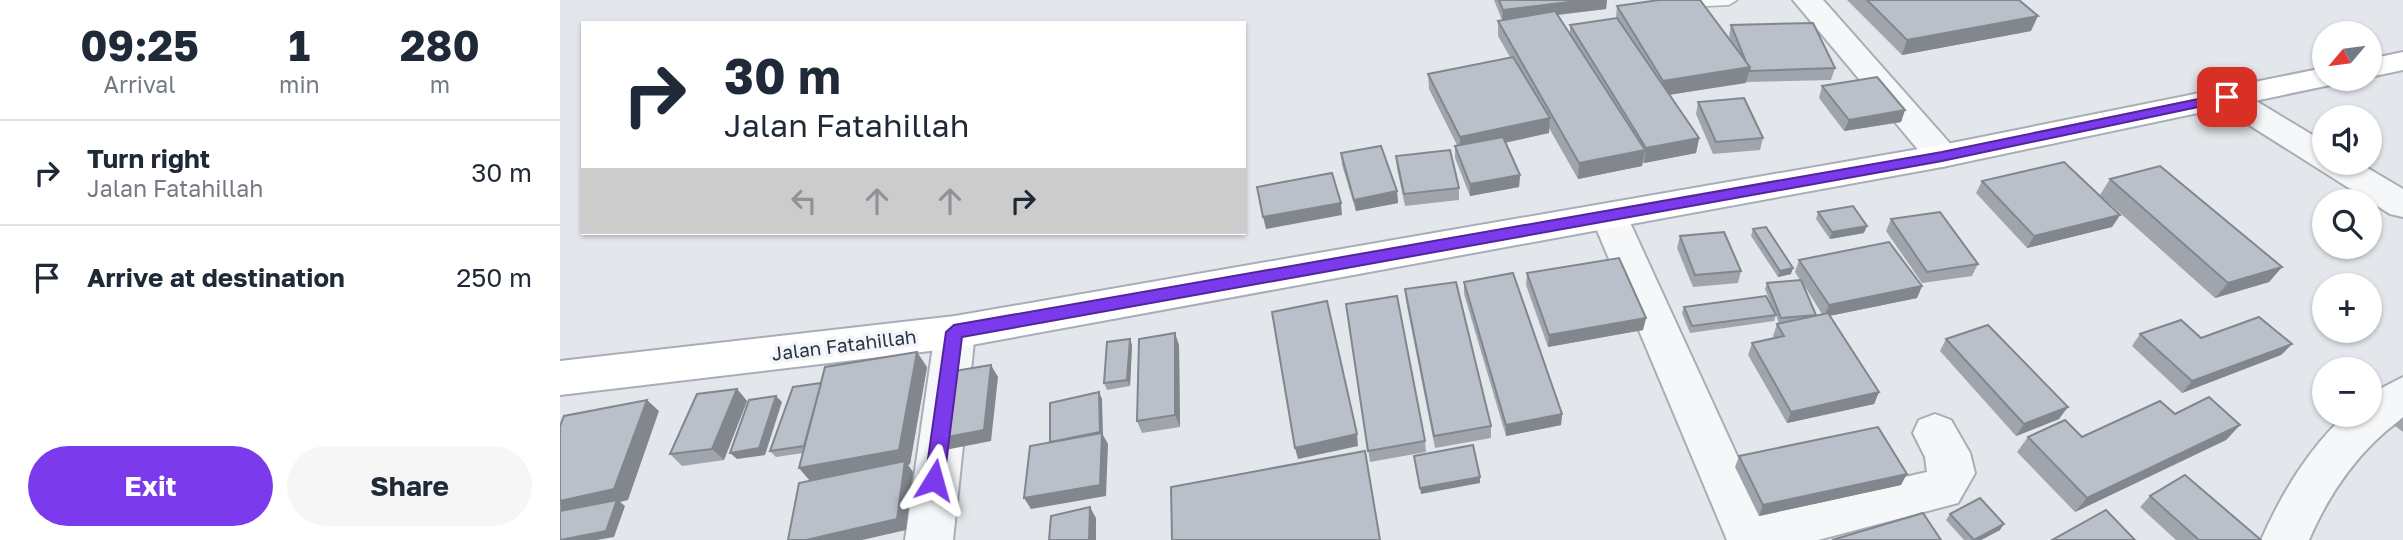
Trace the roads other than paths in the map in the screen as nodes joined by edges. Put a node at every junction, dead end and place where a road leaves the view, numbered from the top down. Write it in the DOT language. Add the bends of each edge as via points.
graph roads {
  1 [pos="1729,0"];
  2 [pos="1807,0"];
  3 [pos="1656,7"];
  4 [pos="2403,61"];
  5 [pos="2382,65"];
  6 [pos="2312,79"];
  7 [pos="2227,97"];
  8 [pos="2312,150"];
  9 [pos="1942,156"];
  10 [pos="2354,175"];
  11 [pos="2403,205"];
  12 [pos="1609,216"];
  13 [pos="954,332"];
  14 [pos="560,378"];
  15 [pos="2403,396"];
  16 [pos="1935,433"];
  17 [pos="1750,537"];
  18 [pos="929,540"];
  19 [pos="2285,540"];
  1 -- 3 [label="lane"];
  2 -- 9 [label="street"];
  4 -- 5 [label="street"];
  6 -- 7 [label="street, Jalan Fatahillah"];
  7 -- 8 [label="street"];
  7 -- 9 [label="street, Jalan Fatahillah"];
  9 -- 12 [label="street, Jalan Fatahillah"];
  10 -- 11 [label="street"];
  12 -- 13 [label="street, Jalan Fatahillah"];
  12 -- 17 [label="street"];
  13 -- 14 [label="street, Jalan Fatahillah"];
  13 -- 18 [label="street"];
  15 -- 19 [label="street" via="2341,444"];
  16 -- 17 [label="street" via="1952,474 1942,489"];
}
